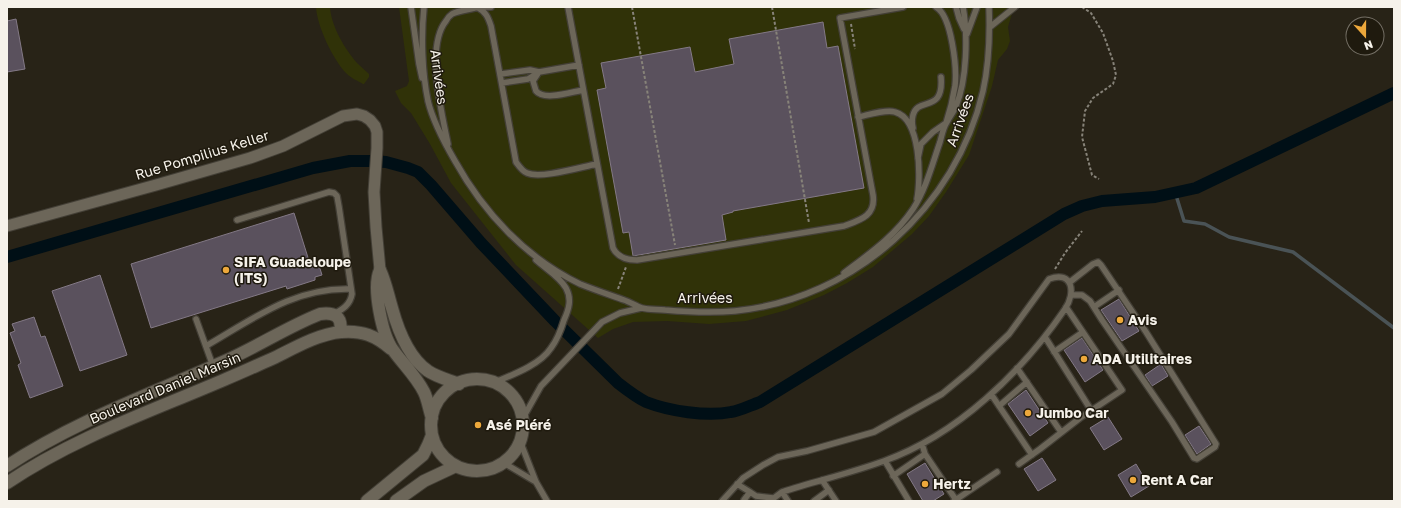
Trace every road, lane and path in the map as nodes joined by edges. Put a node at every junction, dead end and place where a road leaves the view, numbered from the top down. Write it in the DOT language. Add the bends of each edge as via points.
graph roads {
  1 [pos="411,7"];
  2 [pos="424,7"];
  3 [pos="451,7"];
  4 [pos="478,7"];
  5 [pos="491,7"];
  6 [pos="568,7"];
  7 [pos="632,7"];
  8 [pos="772,7"];
  9 [pos="903,7"];
  10 [pos="936,7"];
  11 [pos="956,7"];
  12 [pos="963,7"];
  13 [pos="977,7"];
  14 [pos="989,7"];
  15 [pos="1015,7"];
  16 [pos="1082,7"];
  17 [pos="451,15"];
  18 [pos="990,27"];
  19 [pos="965,31"];
  20 [pos="966,40"];
  21 [pos="578,65"];
  22 [pos="539,72"];
  23 [pos="501,74"];
  24 [pos="941,77"];
  25 [pos="502,83"];
  26 [pos="583,90"];
  27 [pos="428,98"];
  28 [pos="858,117"];
  29 [pos="946,123"];
  30 [pos="913,128"];
  31 [pos="450,152"];
  32 [pos="918,158"];
  33 [pos="597,164"];
  34 [pos="1099,179"];
  35 [pos="917,202"];
  36 [pos="237,220"];
  37 [pos="7,226"];
  38 [pos="1082,231"];
  39 [pos="811,232"];
  40 [pos="516,240"];
  41 [pos="676,254"];
  42 [pos="629,260"];
  43 [pos="380,270"];
  44 [pos="1049,279"];
  45 [pos="1070,282"];
  46 [pos="826,286"];
  47 [pos="351,289"];
  48 [pos="1118,290"];
  49 [pos="1071,295"];
  50 [pos="615,298"];
  51 [pos="1094,307"];
  52 [pos="642,308"];
  53 [pos="1066,308"];
  54 [pos="330,313"];
  55 [pos="196,319"];
  56 [pos="340,332"];
  57 [pos="1083,332"];
  58 [pos="1044,337"];
  59 [pos="206,346"];
  60 [pos="391,349"];
  61 [pos="1054,352"];
  62 [pos="213,367"];
  63 [pos="1017,368"];
  64 [pos="1027,382"];
  65 [pos="493,383"];
  66 [pos="459,384"];
  67 [pos="991,394"];
  68 [pos="999,406"];
  69 [pos="1091,410"];
  70 [pos="523,418"];
  71 [pos="432,419"];
  72 [pos="1061,432"];
  73 [pos="432,435"];
  74 [pos="520,441"];
  75 [pos="922,444"];
  76 [pos="925,454"];
  77 [pos="1032,455"];
  78 [pos="885,461"];
  79 [pos="504,462"];
  80 [pos="1019,464"];
  81 [pos="7,466"];
  82 [pos="456,466"];
  83 [pos="997,472"];
  84 [pos="893,476"];
  85 [pos="822,480"];
  86 [pos="536,482"];
  87 [pos="7,483"];
  88 [pos="737,484"];
  89 [pos="829,490"];
  90 [pos="750,492"];
  91 [pos="782,492"];
  92 [pos="744,500"];
  93 [pos="771,500"];
  94 [pos="955,500"];
  95 [pos="367,501"];
  96 [pos="396,501"];
  97 [pos="547,501"];
  98 [pos="722,501"];
  99 [pos="788,501"];
  100 [pos="814,501"];
  101 [pos="836,501"];
  102 [pos="909,501"];
  1 -- 27 [label="lane" via="419,64"];
  2 -- 27 [label="lane, Arrivées" via="423,54"];
  3 -- 17 [label="lane"];
  4 -- 5 [label="lane"];
  4 -- 17 [label="lane"];
  4 -- 23 [label="lane" via="487,16 491,26"];
  6 -- 21 [label="lane"];
  7 -- 41 [label="path"];
  8 -- 39 [label="path"];
  9 -- 28 [label="lane" via="840,18"];
  10 -- 29 [label="lane" via="944,13 955,63 955,85"];
  11 -- 19 [label="lane"];
  12 -- 19 [label="lane"];
  13 -- 20 [label="lane"];
  14 -- 18 [label="lane, Arrivées"];
  15 -- 18 [label="lane"];
  16 -- 34 [label="path" via="1091,13 1104,33 1116,75 1113,84 1093,98 1085,111 1082,137 1092,175"];
  17 -- 31 [label="lane" via="443,25 437,43 436,72"];
  18 -- 46 [label="lane, Arrivées" via="983,91 962,152 946,180 927,206 881,252"];
  19 -- 20 [label="lane"];
  20 -- 29 [label="lane" via="960,92 956,106"];
  21 -- 22 [label="lane"];
  21 -- 26 [label="lane"];
  22 -- 23 [label="lane" via="530,70"];
  22 -- 25 [label="lane" via="528,79"];
  22 -- 26 [label="lane" via="533,81 536,91 541,95"];
  23 -- 25 [label="lane"];
  24 -- 30 [label="lane" via="939,97 918,108 912,117"];
  25 -- 33 [label="lane" via="516,162 525,172 536,175"];
  26 -- 33 [label="lane"];
  27 -- 31 [label="lane, Arrivées" via="432,114"];
  28 -- 30 [label="lane" via="893,111 901,114"];
  28 -- 39 [label="lane" via="873,205 868,215 861,220"];
  29 -- 32 [label="lane" via="921,144"];
  29 -- 35 [label="lane"];
  30 -- 32 [label="lane"];
  31 -- 40 [label="lane, Arrivées" via="468,185 490,214"];
  32 -- 35 [label="lane" via="920,176"];
  33 -- 42 [label="lane" via="613,248 617,255"];
  35 -- 46 [label="lane" via="896,230 874,251"];
  36 -- 47 [label="lane" via="328,192 334,193 339,207"];
  37 -- 43 [label="street, Rue Pompilius Keller" via="250,158 283,146 333,120 357,114 364,116 375,126 377,132 376,227"];
  38 -- 44 [label="path"];
  39 -- 41 [label="lane"];
  40 -- 50 [label="lane, Arrivées" via="546,264 579,283"];
  40 -- 65 [label="lane" via="566,288 570,306 551,350 528,367"];
  41 -- 42 [label="lane"];
  42 -- 50 [label="path"];
  43 -- 60 [label="street" via="376,283 377,294 381,319"];
  43 -- 66 [label="street" via="397,325 412,354 428,371"];
  44 -- 45 [label="lane" via="1057,276"];
  44 -- 88 [label="lane" via="1009,334 942,394 874,432 778,457 762,464"];
  45 -- 48 [label="lane" via="1098,262"];
  45 -- 49 [label="lane"];
  46 -- 52 [label="lane, Arrivées" via="782,302 742,310 695,312"];
  47 -- 54 [label="lane" via="348,305"];
  47 -- 59 [label="lane" via="326,290 300,296 275,306"];
  48 -- 51 [label="lane"];
  48 -- 51 [label="lane" via="1187,396 1216,444 1215,447 1197,459 1194,458"];
  49 -- 51 [label="lane" via="1086,296"];
  49 -- 53 [label="lane"];
  50 -- 52 [label="lane, Arrivées"];
  52 -- 70 [label="lane" via="620,313 602,322 541,386"];
  53 -- 57 [label="lane"];
  53 -- 58 [label="lane"];
  54 -- 56 [label="street" via="338,317"];
  54 -- 62 [label="street" via="313,316"];
  55 -- 59 [label="lane"];
  56 -- 60 [label="street, Boulevard Daniel Marsin" via="362,332 372,335"];
  56 -- 87 [label="street, Boulevard Daniel Marsin" via="303,344 112,426 56,453"];
  57 -- 61 [label="lane"];
  57 -- 69 [label="lane" via="1122,390"];
  58 -- 61 [label="lane"];
  58 -- 63 [label="lane"];
  59 -- 62 [label="lane"];
  60 -- 71 [label="street" via="423,391"];
  61 -- 69 [label="lane"];
  62 -- 81 [label="street" via="82,423"];
  63 -- 64 [label="lane"];
  63 -- 67 [label="lane"];
  64 -- 68 [label="lane"];
  64 -- 72 [label="lane"];
  65 -- 66 [label="street" via="476,380"];
  65 -- 70 [label="street" via="506,390 516,400"];
  66 -- 71 [label="street" via="444,394 436,406"];
  67 -- 68 [label="lane"];
  67 -- 75 [label="lane" via="955,424"];
  68 -- 77 [label="lane"];
  69 -- 72 [label="lane"];
  70 -- 74 [label="street"];
  71 -- 73 [label="street"];
  72 -- 77 [label="lane"];
  73 -- 82 [label="street" via="440,453"];
  73 -- 95 [label="street" via="423,455"];
  74 -- 79 [label="street"];
  74 -- 86 [label="lane"];
  75 -- 76 [label="lane"];
  75 -- 78 [label="lane"];
  76 -- 84 [label="lane"];
  76 -- 94 [label="lane"];
  77 -- 80 [label="lane"];
  78 -- 84 [label="lane"];
  78 -- 85 [label="lane"];
  79 -- 82 [label="street" via="480,471"];
  79 -- 86 [label="lane"];
  82 -- 96 [label="street" via="424,480"];
  83 -- 94 [label="lane"];
  84 -- 102 [label="lane"];
  85 -- 89 [label="lane"];
  85 -- 91 [label="lane"];
  86 -- 97 [label="lane"];
  88 -- 90 [label="lane"];
  88 -- 98 [label="lane"];
  89 -- 100 [label="lane"];
  89 -- 101 [label="lane"];
  90 -- 92 [label="lane"];
  90 -- 93 [label="lane"];
  91 -- 93 [label="lane"];
  91 -- 99 [label="lane"];
}
